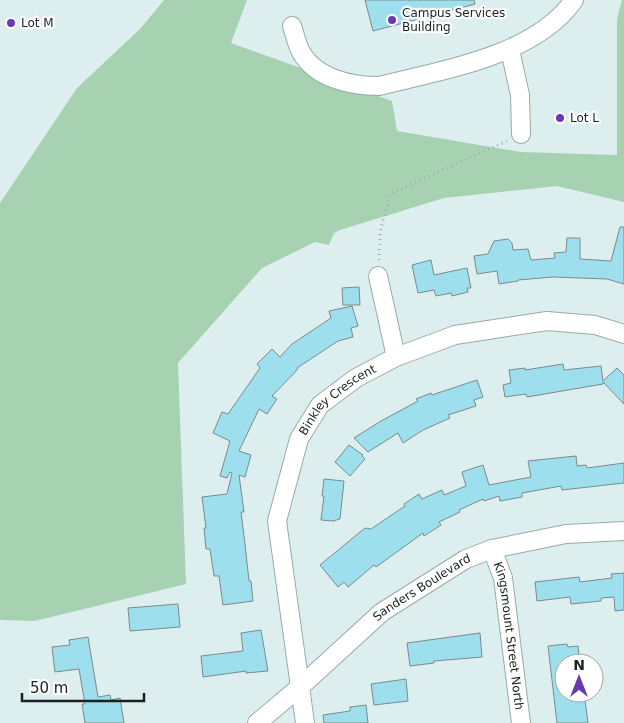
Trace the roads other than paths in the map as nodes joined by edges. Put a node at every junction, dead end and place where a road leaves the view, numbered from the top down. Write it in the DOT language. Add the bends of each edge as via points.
graph roads {
  1 [pos="574,0"];
  2 [pos="292,26"];
  3 [pos="510,50"];
  4 [pos="521,134"];
  5 [pos="378,276"];
  6 [pos="624,334"];
  7 [pos="396,357"];
  8 [pos="624,531"];
  9 [pos="492,549"];
  10 [pos="300,687"];
  11 [pos="257,723"];
  12 [pos="305,723"];
  13 [pos="521,723"];
  1 -- 3 [label="street" via="564,14"];
  2 -- 3 [label="street" via="301,53 314,68 336,80 364,86 380,86"];
  3 -- 4 [label="street" via="520,95"];
  5 -- 7 [label="street"];
  6 -- 7 [label="street, Binkley Crescent" via="595,325 547,321 455,335"];
  7 -- 10 [label="street, Binkley Crescent" via="356,378 320,405 299,439 291,464 277,521"];
  8 -- 9 [label="street, Sanders Boulevard" via="566,534"];
  9 -- 10 [label="street, Sanders Boulevard" via="466,559 382,612"];
  9 -- 13 [label="street, Kingsmount Street North" via="503,578"];
  10 -- 11 [label="street, Sanders Boulevard"];
  10 -- 12 [label="street, Binkley Crescent"];
}
